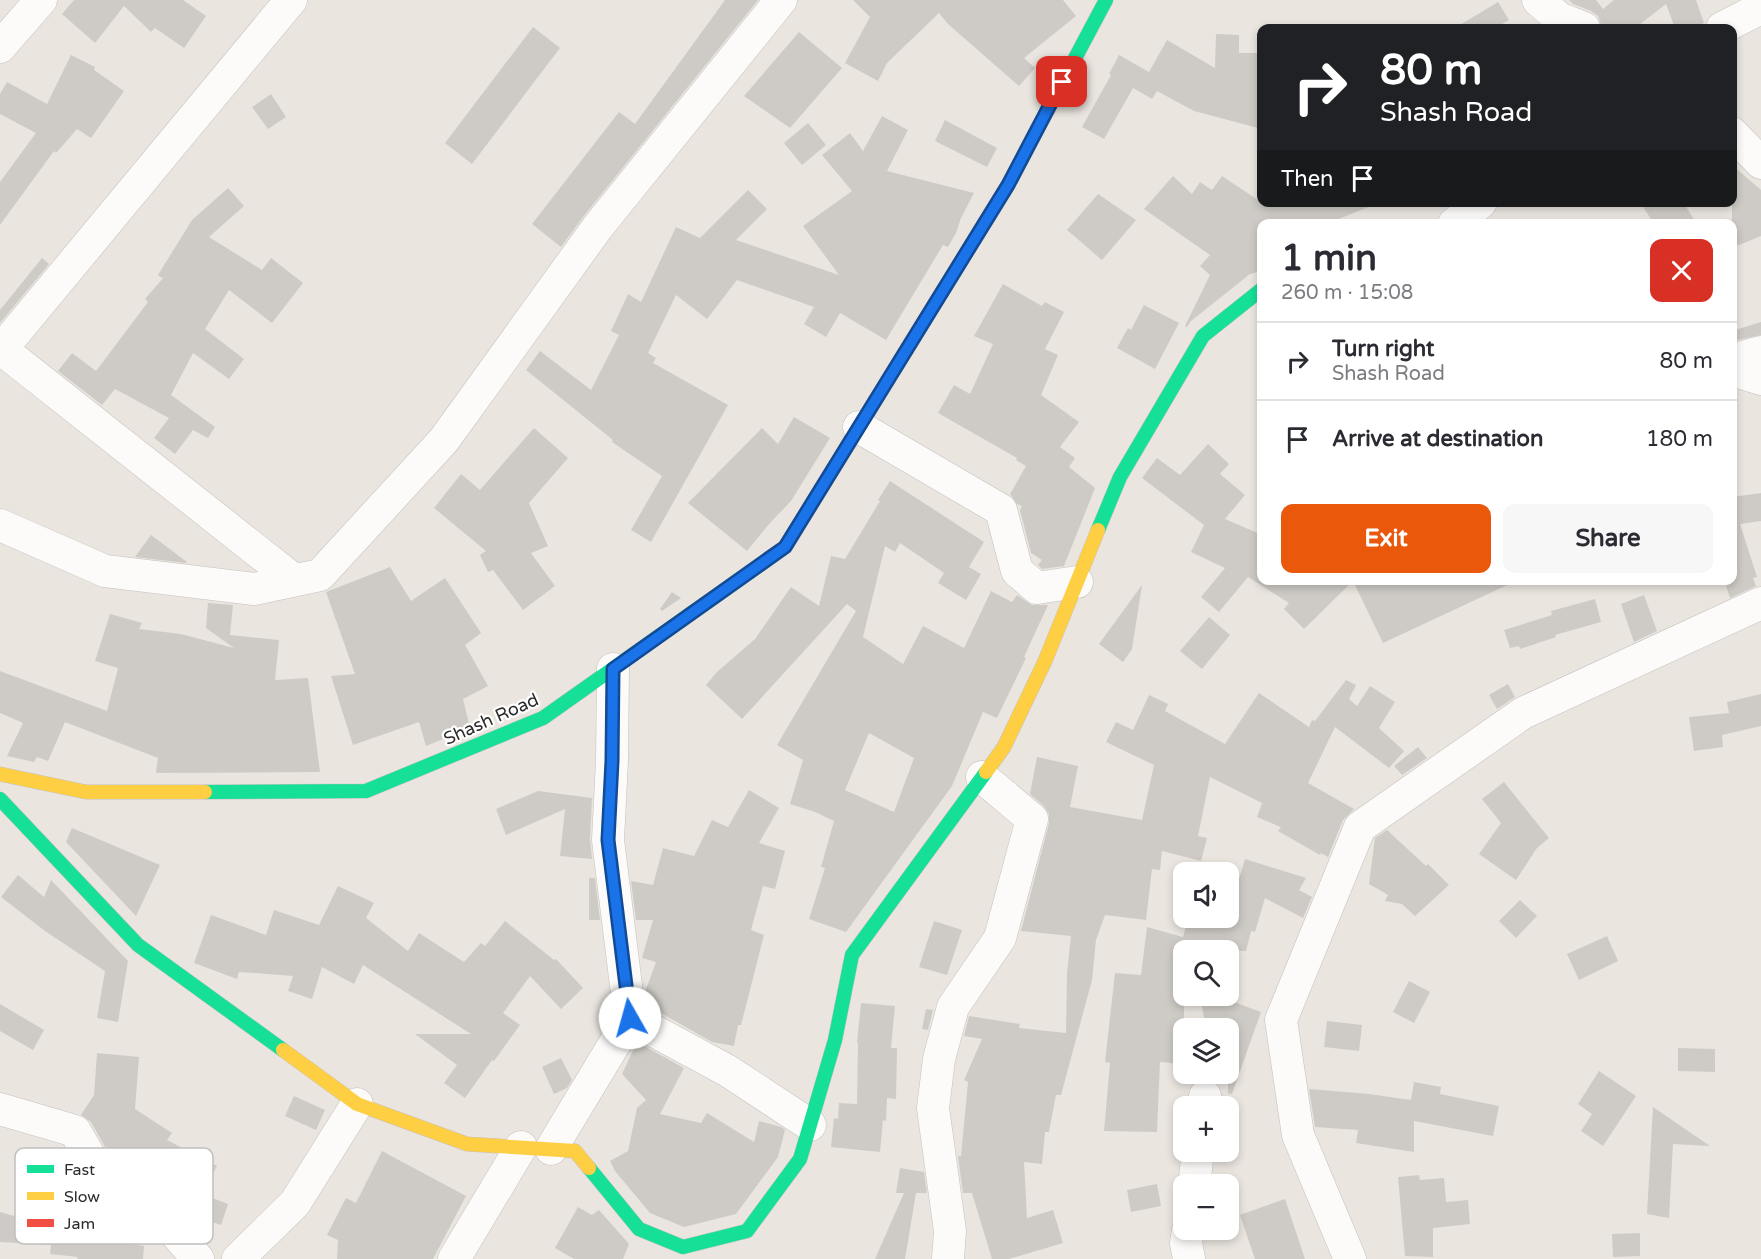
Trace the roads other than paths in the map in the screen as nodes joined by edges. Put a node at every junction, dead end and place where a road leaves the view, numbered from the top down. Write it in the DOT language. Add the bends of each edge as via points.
graph roads {
  1 [pos="41,0"];
  2 [pos="291,0"];
  3 [pos="782,0"];
  4 [pos="1106,0"];
  5 [pos="1538,0"];
  6 [pos="1760,6"];
  7 [pos="1574,24"];
  8 [pos="1729,24"];
  9 [pos="0,47"];
  10 [pos="1737,139"];
  11 [pos="1761,163"];
  12 [pos="1474,207"];
  13 [pos="1460,219"];
  14 [pos="1257,293"];
  15 [pos="0,349"];
  16 [pos="1761,352"];
  17 [pos="1737,359"];
  18 [pos="1737,372"];
  19 [pos="1761,379"];
  20 [pos="859,428"];
  21 [pos="0,525"];
  22 [pos="294,580"];
  23 [pos="1077,582"];
  24 [pos="1761,603"];
  25 [pos="613,669"];
  26 [pos="0,774"];
  27 [pos="982,777"];
  28 [pos="0,799"];
  29 [pos="630,1018"];
  30 [pos="357,1104"];
  31 [pos="0,1109"];
  32 [pos="810,1125"];
  33 [pos="85,1148"];
  34 [pos="536,1148"];
  35 [pos="1186,1240"];
  36 [pos="185,1244"];
  37 [pos="198,1259"];
  38 [pos="238,1259"];
  39 [pos="454,1259"];
  40 [pos="948,1259"];
  41 [pos="1189,1259"];
  42 [pos="1350,1259"];
  1 -- 9 [label="street"];
  2 -- 15 [label="street"];
  3 -- 22 [label="street" via="597,228 444,440 320,575"];
  4 -- 20 [label="street, Shash Road" via="1008,185"];
  5 -- 7 [label="street" via="1558,18"];
  6 -- 8 [label="street"];
  10 -- 11 [label="street"];
  12 -- 13 [label="street"];
  14 -- 23 [label="street" via="1203,336 1120,477"];
  15 -- 22 [label="street"];
  16 -- 17 [label="street"];
  18 -- 19 [label="street"];
  20 -- 23 [label="street" via="1000,510 1017,571 1038,588"];
  20 -- 25 [label="street, Shash Road" via="785,547"];
  21 -- 22 [label="street" via="105,571 254,589"];
  23 -- 27 [label="street" via="1004,747"];
  24 -- 42 [label="street" via="1523,713 1360,826 1281,1020 1298,1135"];
  25 -- 26 [label="street, Shash Road" via="543,718 366,791 86,792"];
  25 -- 29 [label="street" via="608,840"];
  27 -- 32 [label="street" via="852,955 835,1040"];
  27 -- 40 [label="street" via="1032,819 1000,938 953,1007 939,1059 933,1108 950,1231"];
  28 -- 30 [label="street" via="138,945"];
  29 -- 32 [label="street" via="728,1071"];
  29 -- 34 [label="street"];
  30 -- 34 [label="street" via="467,1144"];
  30 -- 38 [label="street" via="295,1203"];
  31 -- 33 [label="street" via="75,1131"];
  32 -- 34 [label="street" via="800,1159 747,1231 683,1247 639,1230 575,1151"];
  34 -- 39 [label="street"];
  35 -- 41 [label="street"];
  36 -- 37 [label="street"];
}
